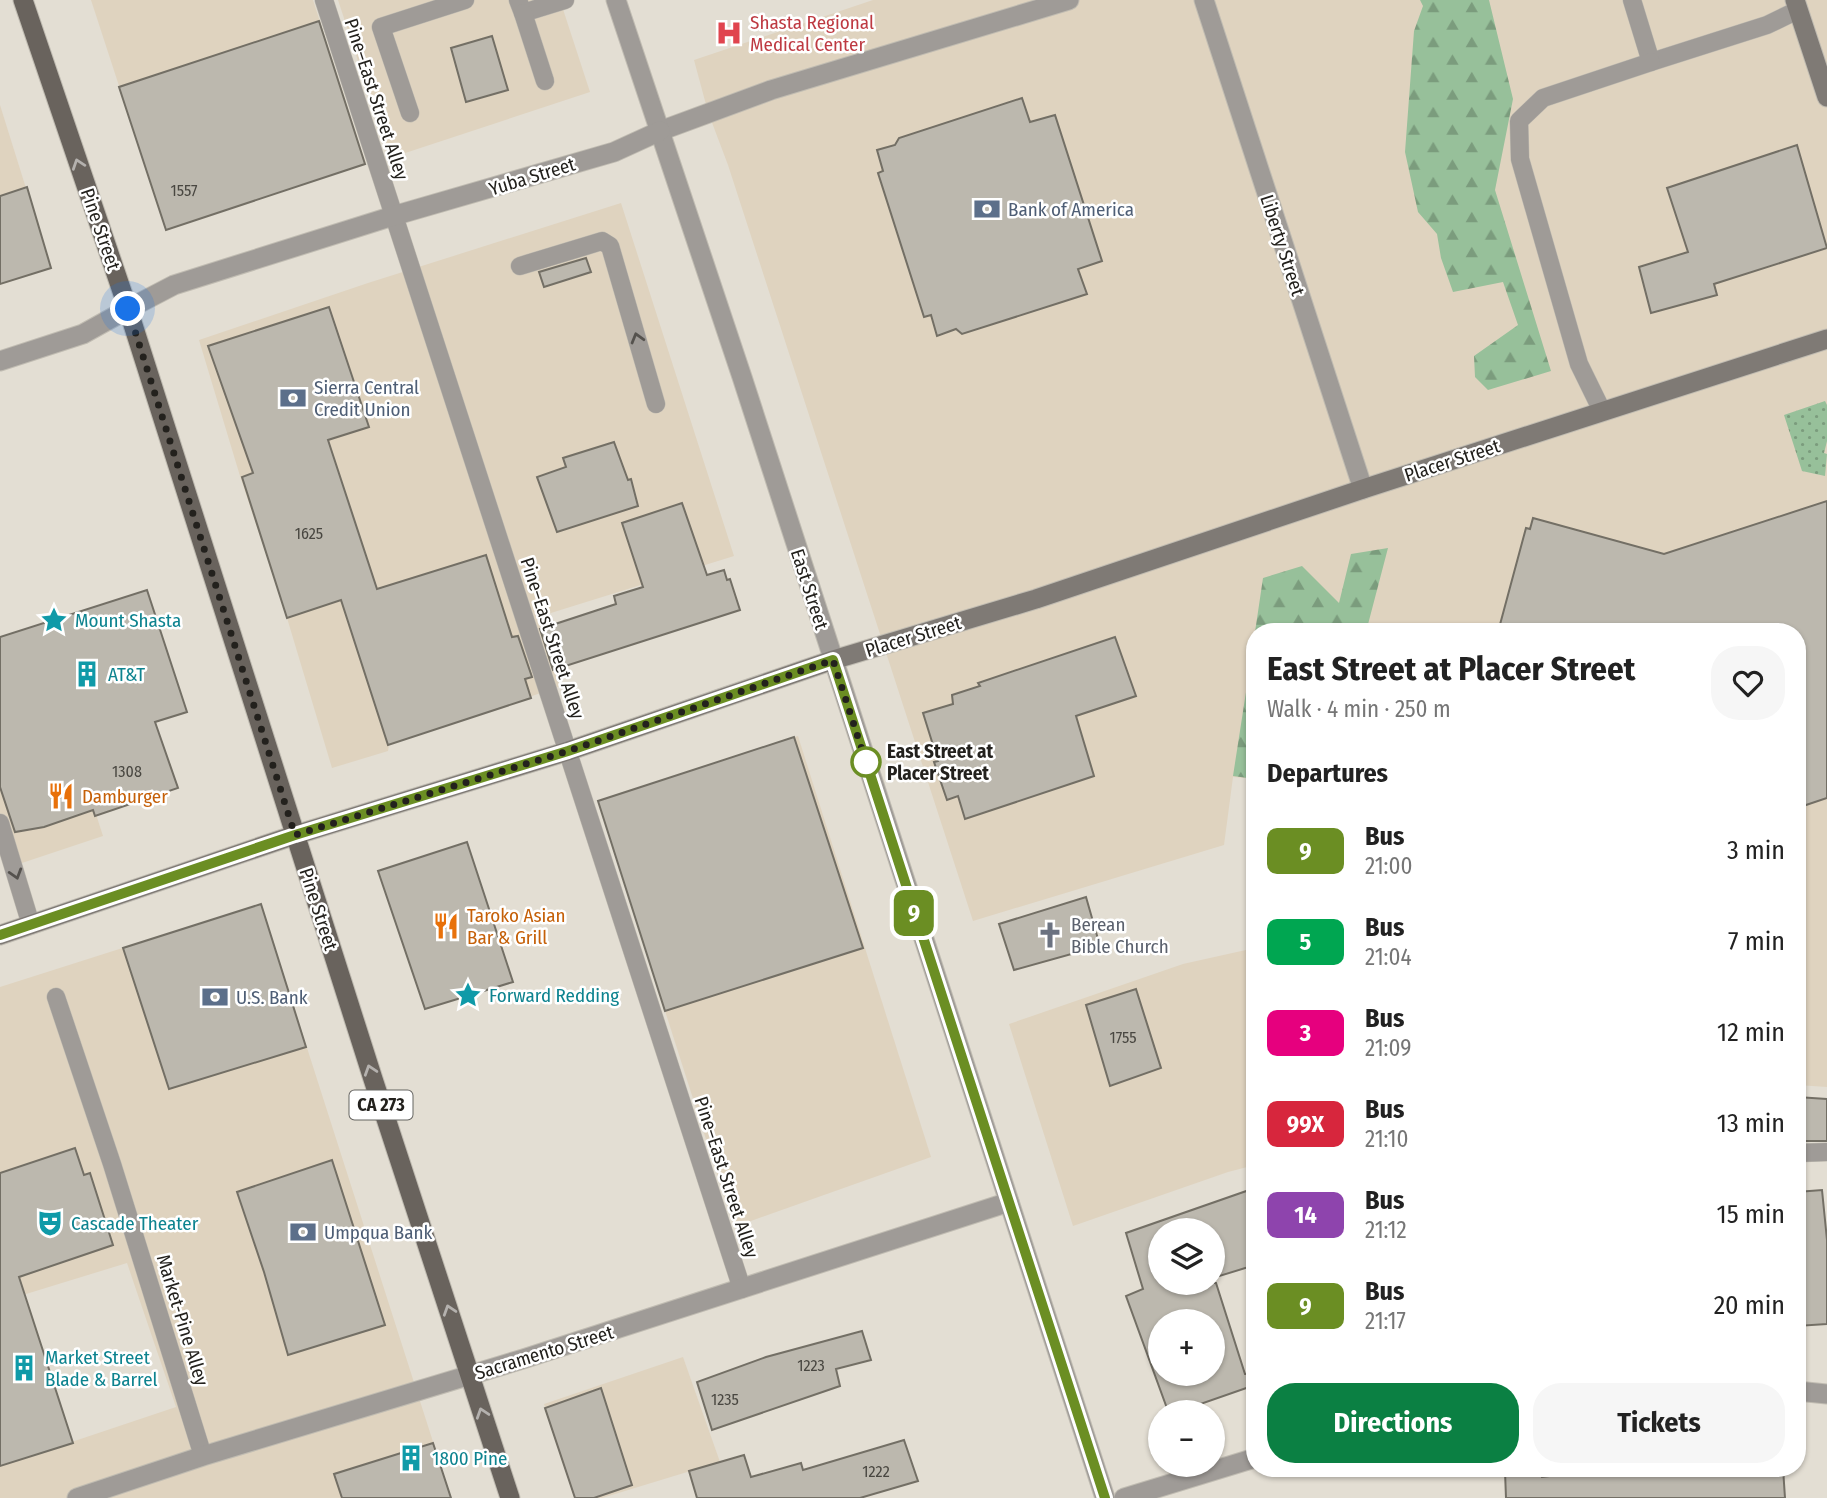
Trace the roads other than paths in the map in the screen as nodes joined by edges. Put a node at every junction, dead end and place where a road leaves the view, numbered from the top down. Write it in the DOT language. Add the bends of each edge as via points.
graph roads {
  1 [pos="23,0"];
  2 [pos="324,0"];
  3 [pos="465,0"];
  4 [pos="565,0"];
  5 [pos="616,0"];
  6 [pos="1069,0"];
  7 [pos="1204,0"];
  8 [pos="1632,0"];
  9 [pos="1797,5"];
  10 [pos="520,7"];
  11 [pos="1651,62"];
  12 [pos="545,81"];
  13 [pos="1827,97"];
  14 [pos="410,113"];
  15 [pos="660,131"];
  16 [pos="393,216"];
  17 [pos="520,266"];
  18 [pos="128,309"];
  19 [pos="1827,339"];
  20 [pos="0,361"];
  21 [pos="656,404"];
  22 [pos="1602,411"];
  23 [pos="1363,489"];
  24 [pos="833,660"];
  25 [pos="568,751"];
  26 [pos="0,823"];
  27 [pos="295,835"];
  28 [pos="31,925"];
  29 [pos="0,934"];
  30 [pos="56,997"];
  31 [pos="1827,1152"];
  32 [pos="1806,1153"];
  33 [pos="1009,1202"];
  34 [pos="742,1289"];
  35 [pos="470,1375"];
  36 [pos="1806,1392"];
  37 [pos="1827,1394"];
  38 [pos="204,1455"];
  39 [pos="1246,1461"];
  40 [pos="78,1498"];
  41 [pos="510,1498"];
  42 [pos="1105,1498"];
  43 [pos="1124,1498"];
  18 -- 1 [label="main road, Pine Street / CA 273, one-way"];
  2 -- 16 [label="lane, Pine–East Street Alley"];
  3 -- 14 [label="lane" via="381,27"];
  4 -- 10 [label="lane"];
  5 -- 15 [label="street, East Street"];
  6 -- 15 [label="street, Yuba Street" via="771,90"];
  7 -- 23 [label="street, Liberty Street"];
  8 -- 11 [label="lane"];
  9 -- 11 [label="lane" via="1767,25"];
  9 -- 13 [label="main road"];
  10 -- 12 [label="lane"];
  11 -- 22 [label="lane" via="1543,98 1520,121 1520,159 1579,364"];
  15 -- 16 [label="street, Yuba Street" via="614,152"];
  15 -- 24 [label="street, East Street"];
  16 -- 18 [label="street, Yuba Street" via="174,285"];
  16 -- 25 [label="lane, Pine–East Street Alley"];
  21 -- 17 [label="lane, one-way" via="607,242"];
  18 -- 20 [label="street, Yuba Street" via="83,334"];
  18 -- 27 [label="main road, Pine Street / CA 273"];
  19 -- 22 [label="main road, Placer Street"];
  22 -- 23 [label="main road, Placer Street"];
  23 -- 24 [label="main road, Placer Street" via="1036,599"];
  24 -- 25 [label="main road, Placer Street"];
  24 -- 33 [label="street, East Street"];
  25 -- 27 [label="main road, Placer Street"];
  25 -- 34 [label="lane, Pine–East Street Alley"];
  26 -- 28 [label="lane, one-way"];
  27 -- 28 [label="main road, Placer Street"];
  35 -- 27 [label="main road, Pine Street / CA 273, one-way"];
  28 -- 29 [label="main road, Placer Street"];
  30 -- 38 [label="lane, Market-Pine Alley"];
  31 -- 32 [label="lane"];
  33 -- 34 [label="street, Sacramento Street"];
  33 -- 42 [label="street, East Street"];
  34 -- 35 [label="street, Sacramento Street"];
  35 -- 38 [label="street, Sacramento Street"];
  41 -- 35 [label="main road, Pine Street / CA 273, one-way"];
  36 -- 37 [label="street"];
  38 -- 40 [label="street, Sacramento Street"];
  39 -- 43 [label="street"];
}
